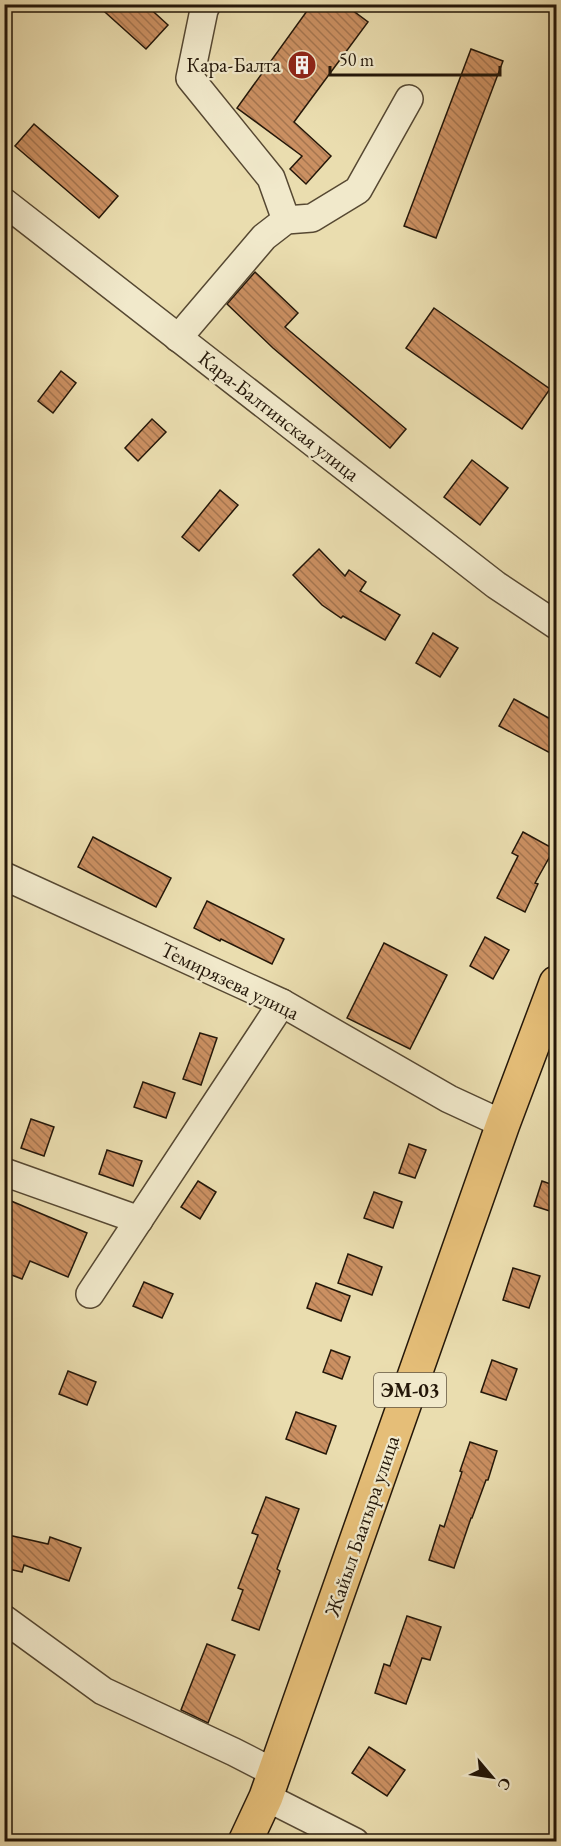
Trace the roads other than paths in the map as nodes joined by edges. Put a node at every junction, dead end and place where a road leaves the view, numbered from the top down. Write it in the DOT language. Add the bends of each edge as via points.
graph roads {
  1 [pos="207,4"];
  2 [pos="409,99"];
  3 [pos="4,202"];
  4 [pos="286,220"];
  5 [pos="178,338"];
  6 [pos="556,625"];
  7 [pos="4,876"];
  8 [pos="556,983"];
  9 [pos="282,1004"];
  10 [pos="503,1124"];
  11 [pos="4,1172"];
  12 [pos="139,1220"];
  13 [pos="90,1294"];
  14 [pos="4,1619"];
  15 [pos="270,1785"];
  16 [pos="245,1842"];
  17 [pos="256,1842"];
  18 [pos="355,1842"];
  1 -- 4 [label="street" via="190,78 271,178"];
  2 -- 4 [label="street" via="358,190 312,218"];
  3 -- 5 [label="street, Кара-Балтинская улица"];
  4 -- 5 [label="street" via="264,237"];
  5 -- 6 [label="street, Кара-Балтинская улица" via="496,585"];
  7 -- 9 [label="street, Темирязева улица"];
  8 -- 10 [label="highway, Жайыл Баатыра улица / ЭМ-03"];
  9 -- 10 [label="street, Темирязева улица" via="449,1099"];
  9 -- 12 [label="street"];
  10 -- 15 [label="highway, Жайыл Баатыра улица / ЭМ-03"];
  11 -- 12 [label="street"];
  12 -- 13 [label="street"];
  14 -- 15 [label="street" via="103,1691 234,1752"];
  15 -- 16 [label="highway, Жайыл Баатыра улица / ЭМ-03"];
  15 -- 17 [label="highway, Жайыл Баатыра улица / ЭМ-03"];
  15 -- 18 [label="street"];
}
